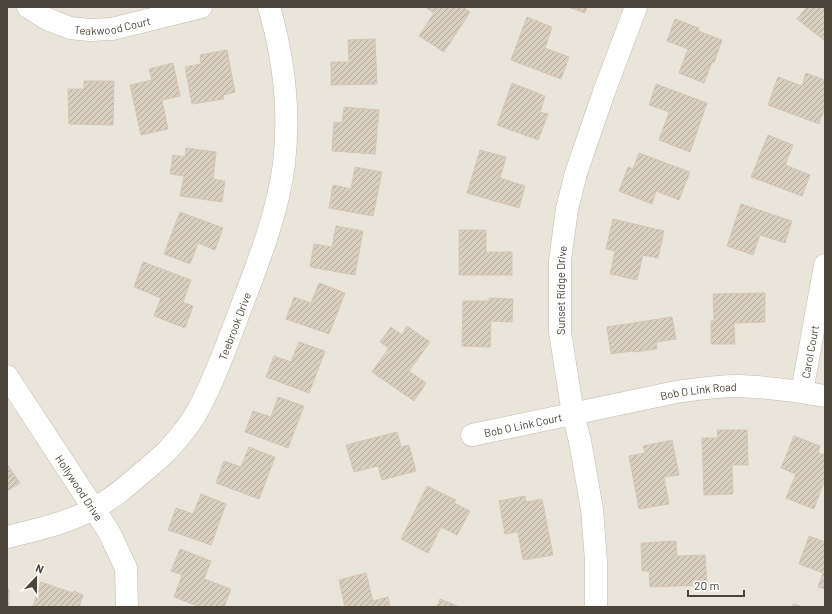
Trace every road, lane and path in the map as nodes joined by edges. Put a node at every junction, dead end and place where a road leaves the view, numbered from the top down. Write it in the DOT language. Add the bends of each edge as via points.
graph roads {
  1 [pos="28,7"];
  2 [pos="201,7"];
  3 [pos="269,7"];
  4 [pos="636,7"];
  5 [pos="825,265"];
  6 [pos="7,376"];
  7 [pos="802,392"];
  8 [pos="825,396"];
  9 [pos="573,414"];
  10 [pos="472,435"];
  11 [pos="94,509"];
  12 [pos="7,536"];
  13 [pos="128,607"];
  14 [pos="596,607"];
  1 -- 2 [label="street, Teakwood Court" via="47,19 70,28 90,30 112,29"];
  3 -- 11 [label="street, Teebrook Drive" via="282,57 286,139 284,165 266,240 219,365 196,412 166,452 119,493"];
  4 -- 9 [label="street, Sunset Ridge Drive" via="576,173 564,227 560,261 560,332"];
  5 -- 7 [label="street, Carol Court"];
  6 -- 11 [label="street, Hollywood Drive"];
  7 -- 8 [label="street, Bob O Link Road"];
  7 -- 9 [label="street, Bob O Link Road" via="738,386 704,387"];
  9 -- 10 [label="street, Bob O Link Court"];
  9 -- 14 [label="street, Sunset Ridge Drive" via="592,509"];
  11 -- 12 [label="street, Teebrook Drive" via="37,530"];
  11 -- 13 [label="street, Hollywood Drive" via="109,532 126,568"];
}
